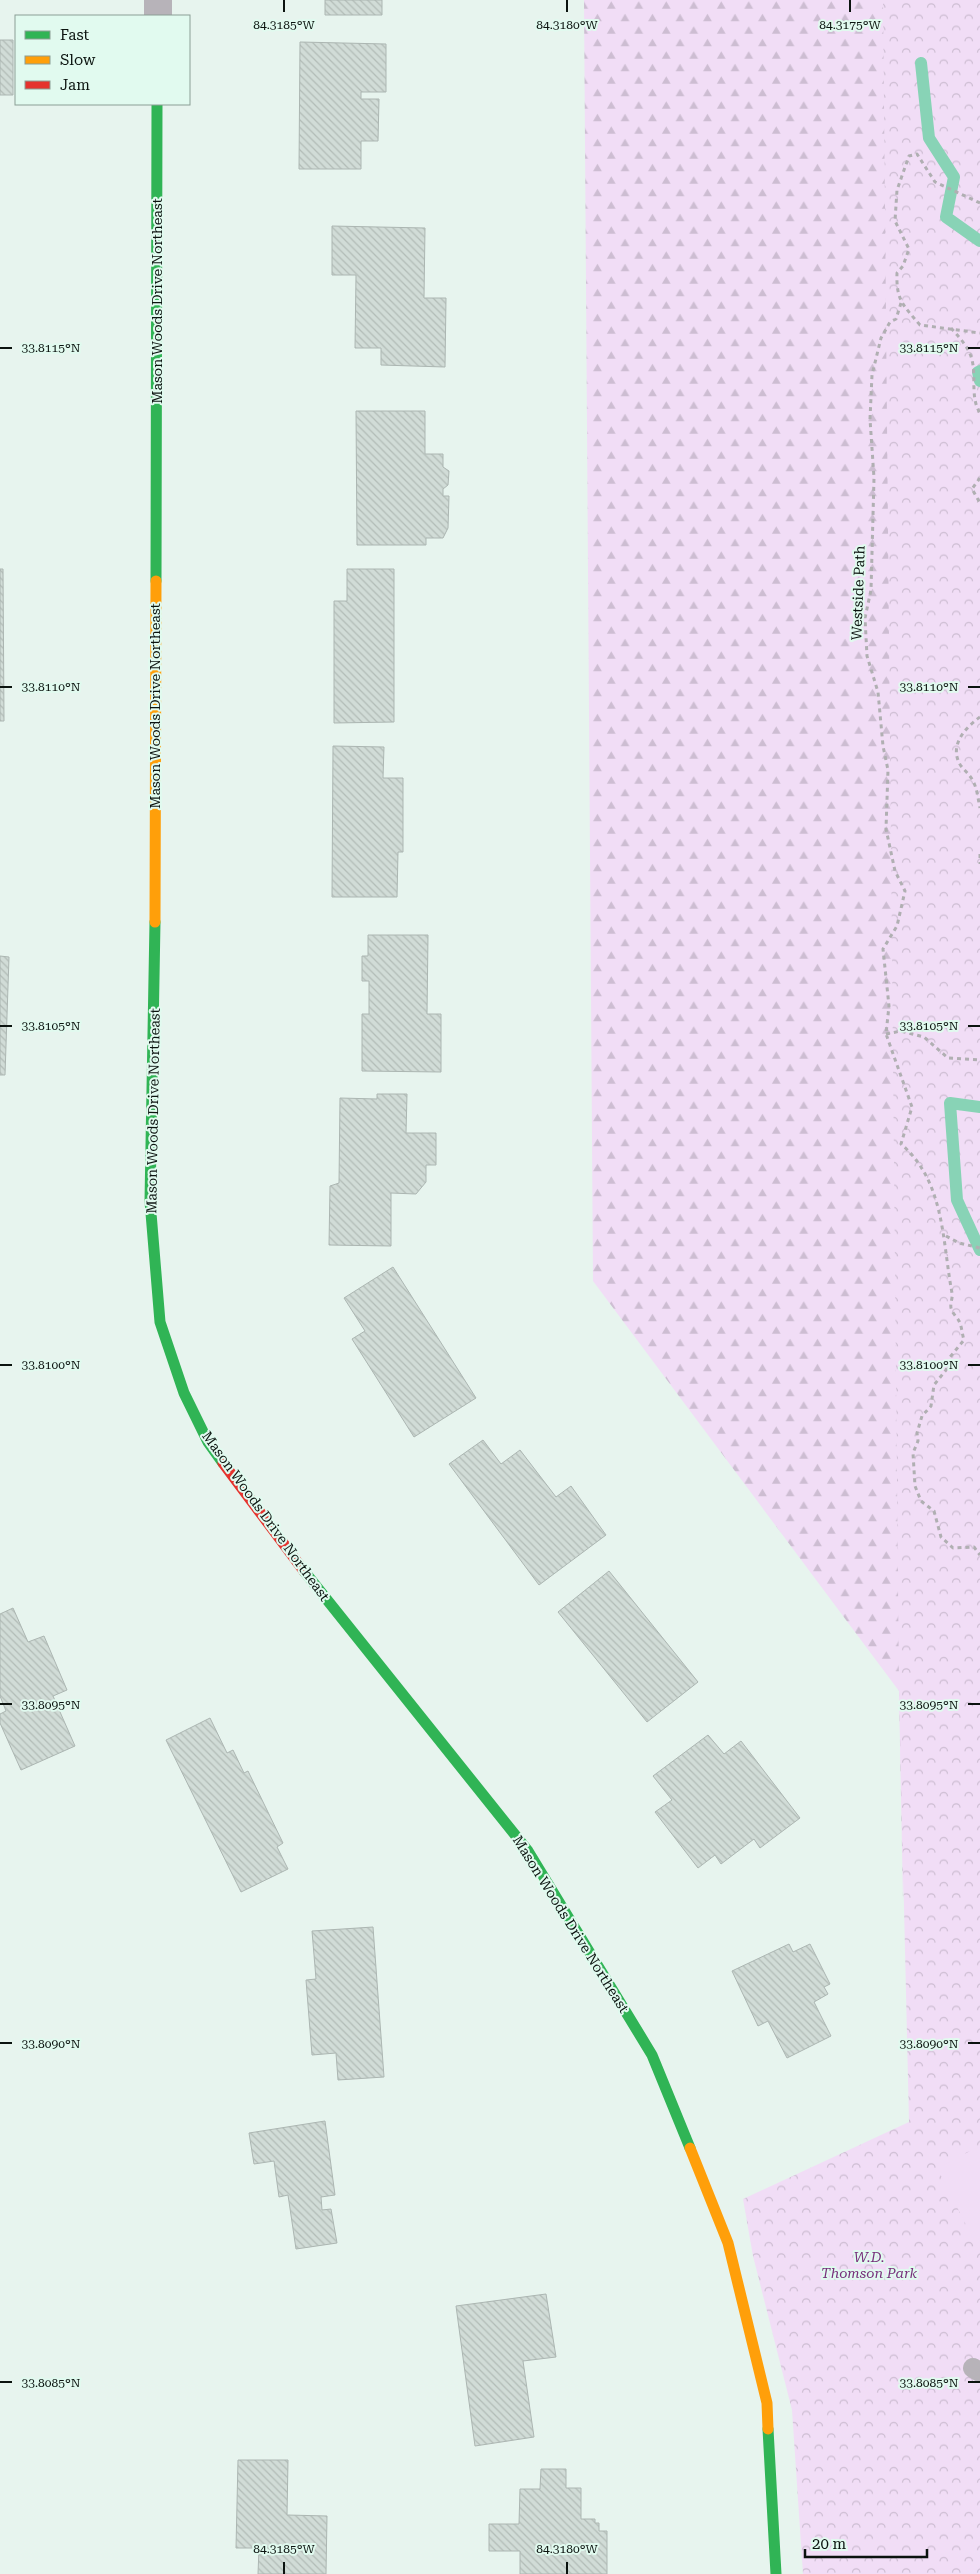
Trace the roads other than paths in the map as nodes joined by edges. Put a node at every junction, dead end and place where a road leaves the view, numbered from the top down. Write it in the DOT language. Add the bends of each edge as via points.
graph roads {
  1 [pos="158,0"];
  2 [pos="158,15"];
  3 [pos="157,105"];
  4 [pos="776,2574"];
  1 -- 2 [label="street"];
  3 -- 4 [label="street, Mason Woods Drive Northeast" via="155,957 150,1201 160,1322 184,1393 208,1442 304,1571 528,1851 652,2056 728,2243 767,2403"];
}
